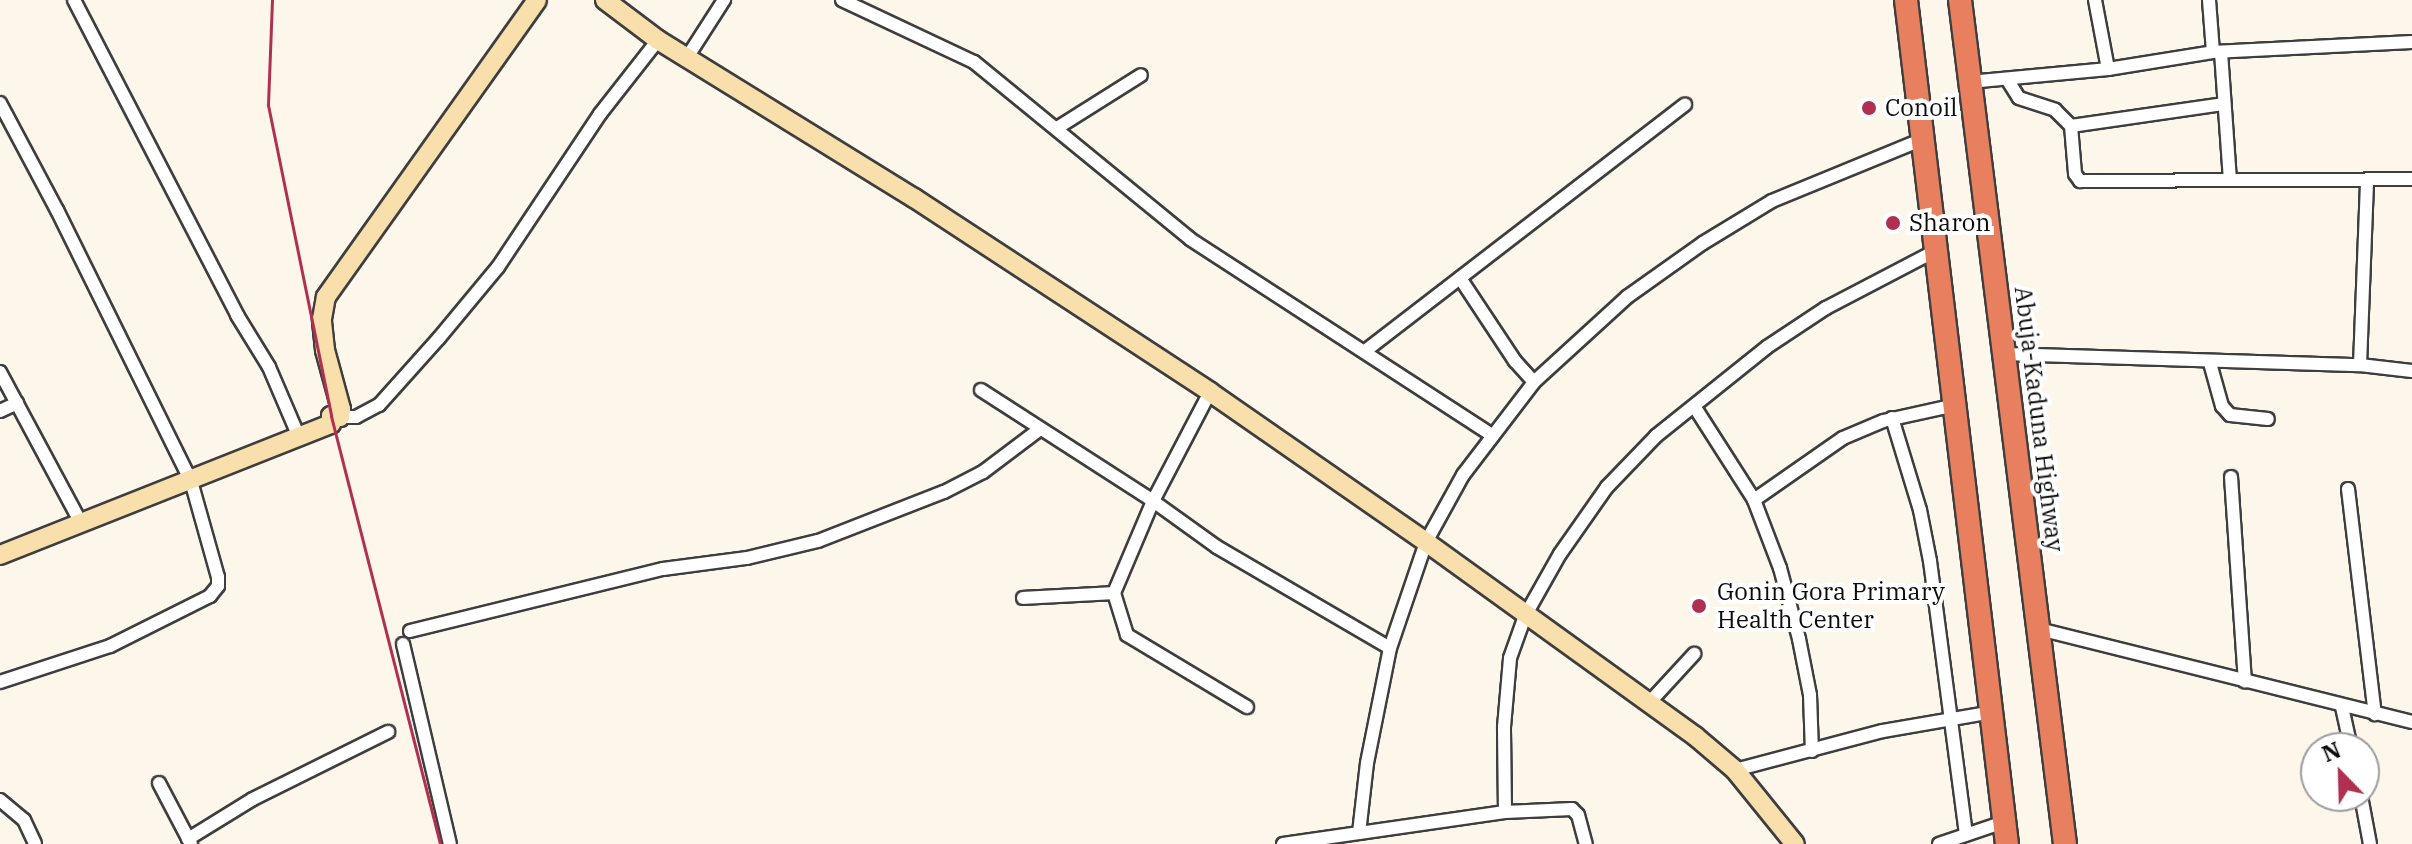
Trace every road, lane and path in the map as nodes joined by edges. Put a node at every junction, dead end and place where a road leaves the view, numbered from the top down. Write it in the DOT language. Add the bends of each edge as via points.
graph roads {
  1 [pos="74,0"];
  2 [pos="537,0"];
  3 [pos="605,0"];
  4 [pos="724,0"];
  5 [pos="842,0"];
  6 [pos="1906,0"];
  7 [pos="1960,0"];
  8 [pos="2095,0"];
  9 [pos="2209,0"];
  10 [pos="658,40"];
  11 [pos="2412,42"];
  12 [pos="2217,52"];
  13 [pos="688,56"];
  14 [pos="2108,69"];
  15 [pos="1141,75"];
  16 [pos="2007,79"];
  17 [pos="1969,82"];
  18 [pos="0,103"];
  19 [pos="2224,104"];
  20 [pos="1685,105"];
  21 [pos="2071,126"];
  22 [pos="1057,128"];
  23 [pos="1923,139"];
  24 [pos="2412,179"];
  25 [pos="2230,180"];
  26 [pos="2367,180"];
  27 [pos="1935,251"];
  28 [pos="1460,278"];
  29 [pos="1365,351"];
  30 [pos="2004,354"];
  31 [pos="2210,363"];
  32 [pos="2360,365"];
  33 [pos="2412,371"];
  34 [pos="0,372"];
  35 [pos="1534,382"];
  36 [pos="981,390"];
  37 [pos="1210,392"];
  38 [pos="17,403"];
  39 [pos="1956,405"];
  40 [pos="1694,406"];
  41 [pos="0,411"];
  42 [pos="340,417"];
  43 [pos="1892,418"];
  44 [pos="2268,419"];
  45 [pos="1040,429"];
  46 [pos="1493,436"];
  47 [pos="299,437"];
  48 [pos="2231,477"];
  49 [pos="191,481"];
  50 [pos="2348,489"];
  51 [pos="1754,500"];
  52 [pos="1153,501"];
  53 [pos="81,523"];
  54 [pos="1426,542"];
  55 [pos="0,555"];
  56 [pos="1114,593"];
  57 [pos="1023,598"];
  58 [pos="1525,616"];
  59 [pos="2039,629"];
  60 [pos="410,631"];
  61 [pos="403,644"];
  62 [pos="1390,648"];
  63 [pos="1694,654"];
  64 [pos="0,682"];
  65 [pos="2245,682"];
  66 [pos="1649,703"];
  67 [pos="1247,707"];
  68 [pos="2342,707"];
  69 [pos="1993,712"];
  70 [pos="2375,714"];
  71 [pos="1950,720"];
  72 [pos="2412,722"];
  73 [pos="388,732"];
  74 [pos="2347,732"];
  75 [pos="1812,751"];
  76 [pos="1735,770"];
  77 [pos="159,783"];
  78 [pos="0,800"];
  79 [pos="1505,812"];
  80 [pos="2364,812"];
  81 [pos="1359,833"];
  82 [pos="2005,833"];
  83 [pos="1966,835"];
  84 [pos="189,842"];
  85 [pos="35,844"];
  86 [pos="450,844"];
  87 [pos="1283,844"];
  88 [pos="1586,844"];
  89 [pos="1795,844"];
  90 [pos="1939,844"];
  91 [pos="2065,844"];
  92 [pos="2370,844"];
  1 -- 47 [label="street" via="269,367"];
  2 -- 42 [label="street" via="326,297 325,350"];
  3 -- 10 [label="street"];
  4 -- 13 [label="street"];
  5 -- 22 [label="street" via="974,62"];
  6 -- 23 [label="highway"];
  7 -- 17 [label="highway, Abuja-Kaduna Highway"];
  8 -- 14 [label="street"];
  9 -- 12 [label="street"];
  10 -- 13 [label="street"];
  10 -- 42 [label="street" via="459,314 379,405 356,417"];
  11 -- 12 [label="street"];
  12 -- 14 [label="street"];
  12 -- 19 [label="street"];
  13 -- 37 [label="street"];
  14 -- 16 [label="street"];
  15 -- 22 [label="street"];
  16 -- 17 [label="street"];
  16 -- 21 [label="street" via="2019,98 2055,110"];
  17 -- 30 [label="highway, Abuja-Kaduna Highway"];
  18 -- 49 [label="street"];
  19 -- 21 [label="street"];
  19 -- 25 [label="street"];
  20 -- 28 [label="street"];
  21 -- 25 [label="street" via="2080,181"];
  22 -- 29 [label="street" via="1190,239"];
  23 -- 27 [label="highway"];
  23 -- 35 [label="street" via="1772,201 1703,243 1627,297"];
  24 -- 26 [label="street"];
  25 -- 26 [label="street"];
  26 -- 32 [label="street"];
  27 -- 39 [label="highway"];
  27 -- 40 [label="street" via="1826,308"];
  28 -- 29 [label="street"];
  28 -- 35 [label="street"];
  29 -- 46 [label="street"];
  30 -- 31 [label="street"];
  30 -- 59 [label="highway, Abuja-Kaduna Highway"];
  31 -- 32 [label="street"];
  31 -- 44 [label="street" via="2222,406 2230,415"];
  32 -- 33 [label="street"];
  34 -- 38 [label="street"];
  35 -- 46 [label="street"];
  36 -- 45 [label="street"];
  37 -- 52 [label="street"];
  37 -- 54 [label="street"];
  38 -- 41 [label="street"];
  38 -- 53 [label="street"];
  39 -- 43 [label="street"];
  39 -- 69 [label="highway"];
  40 -- 51 [label="street"];
  40 -- 58 [label="street" via="1607,487"];
  42 -- 47 [label="street" via="331,416 331,424"];
  43 -- 51 [label="street" via="1843,438"];
  43 -- 71 [label="street" via="1920,510"];
  45 -- 52 [label="street"];
  45 -- 60 [label="street" via="992,466 944,492 818,541 747,558 663,569"];
  46 -- 54 [label="street" via="1463,475"];
  47 -- 49 [label="street"];
  48 -- 65 [label="street"];
  49 -- 53 [label="street"];
  49 -- 64 [label="street" via="218,577 210,596 110,646"];
  50 -- 70 [label="street"];
  51 -- 75 [label="street" via="1799,639 1810,695"];
  52 -- 56 [label="street"];
  52 -- 62 [label="street" via="1217,547"];
  53 -- 55 [label="street"];
  54 -- 58 [label="street"];
  54 -- 62 [label="street"];
  56 -- 57 [label="street"];
  56 -- 67 [label="street" via="1127,635"];
  58 -- 66 [label="street"];
  58 -- 79 [label="street" via="1510,658"];
  59 -- 65 [label="street"];
  59 -- 91 [label="highway, Abuja-Kaduna Highway"];
  61 -- 86 [label="street"];
  62 -- 81 [label="street"];
  63 -- 66 [label="street"];
  65 -- 68 [label="street"];
  66 -- 76 [label="street"];
  68 -- 70 [label="street"];
  68 -- 74 [label="street"];
  69 -- 71 [label="street"];
  69 -- 82 [label="highway"];
  70 -- 72 [label="street"];
  71 -- 75 [label="street"];
  71 -- 83 [label="street"];
  73 -- 84 [label="street" via="253,799"];
  75 -- 76 [label="street"];
  76 -- 89 [label="street"];
  77 -- 84 [label="street"];
  78 -- 85 [label="street" via="24,820"];
  79 -- 81 [label="street"];
  79 -- 88 [label="street" via="1572,809"];
  80 -- 92 [label="street"];
  81 -- 87 [label="street"];
  82 -- 83 [label="street"];
  83 -- 90 [label="street"];
}
